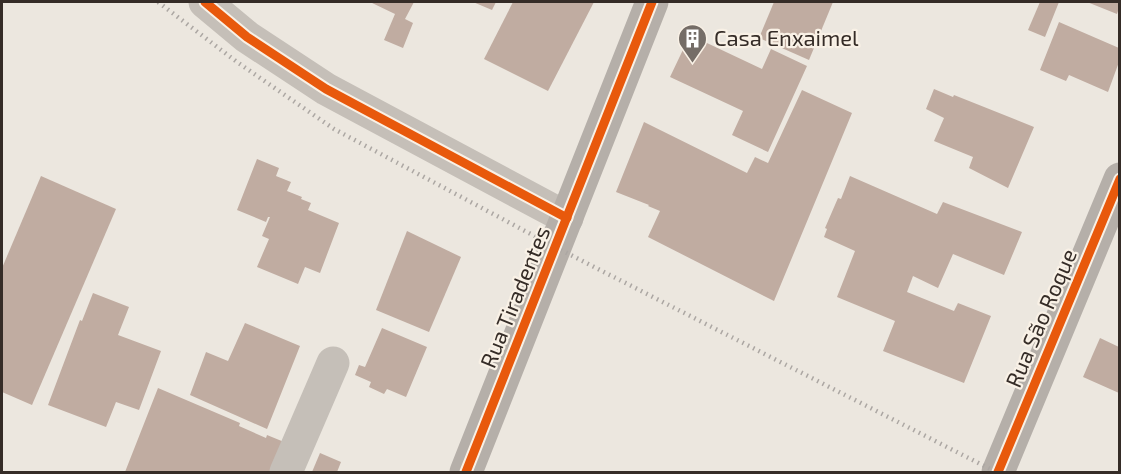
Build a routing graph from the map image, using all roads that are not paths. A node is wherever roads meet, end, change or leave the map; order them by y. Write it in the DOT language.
graph roads {
  1 [pos="205,2"];
  2 [pos="648,3"];
  3 [pos="1119,178"];
  4 [pos="567,218"];
  5 [pos="333,363"];
  6 [pos="286,472"];
  7 [pos="466,472"];
  8 [pos="998,472"];
  1 -- 4 [label="street"];
  2 -- 4 [label="street, Rua Tiradentes"];
  3 -- 8 [label="street, Rua São Roque"];
  4 -- 7 [label="street, Rua Tiradentes"];
  5 -- 6 [label="street"];
}
